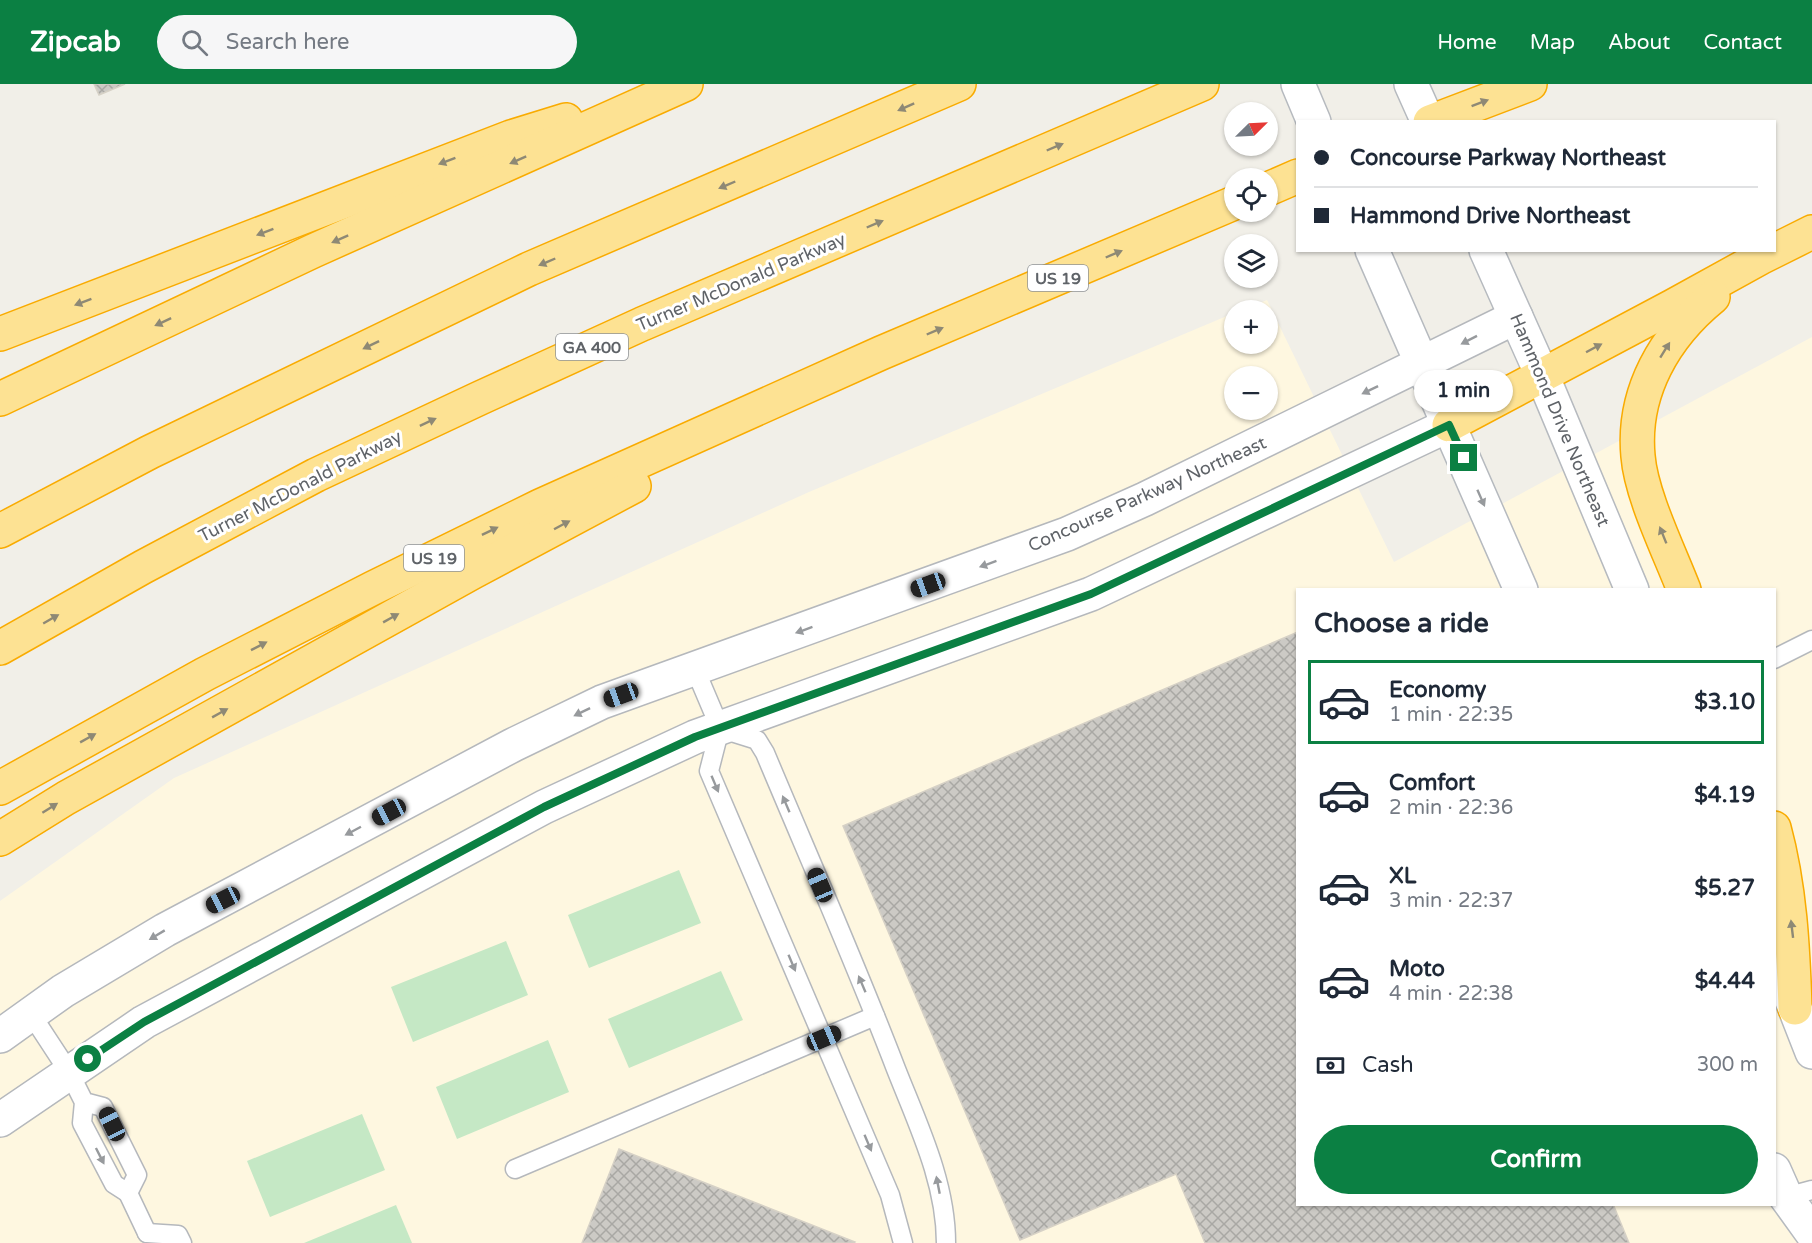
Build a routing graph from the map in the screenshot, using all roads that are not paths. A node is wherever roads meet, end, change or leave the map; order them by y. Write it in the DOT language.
graph roads {
  1 [pos="684,84"];
  2 [pos="959,84"];
  3 [pos="1202,84"];
  4 [pos="1298,84"];
  5 [pos="1411,84"];
  6 [pos="1530,84"];
  7 [pos="1313,120"];
  8 [pos="1428,120"];
  9 [pos="1434,120"];
  10 [pos="1296,177"];
  11 [pos="1278,185"];
  12 [pos="1224,207"];
  13 [pos="1812,232"];
  14 [pos="1776,250"];
  15 [pos="1373,252"];
  16 [pos="1772,252"];
  17 [pos="1760,258"];
  18 [pos="1492,264"];
  19 [pos="1516,317"];
  20 [pos="0,334"];
  21 [pos="881,353"];
  22 [pos="1422,364"];
  23 [pos="1542,375"];
  24 [pos="0,399"];
  25 [pos="1449,425"];
  26 [pos="0,531"];
  27 [pos="1520,588"];
  28 [pos="1631,588"];
  29 [pos="1683,588"];
  30 [pos="1812,640"];
  31 [pos="0,648"];
  32 [pos="1776,658"];
  33 [pos="695,669"];
  34 [pos="720,728"];
  35 [pos="0,788"];
  36 [pos="0,838"];
  37 [pos="1776,838"];
  38 [pos="1776,960"];
  39 [pos="1795,1008"];
  40 [pos="31,1014"];
  41 [pos="875,1016"];
  42 [pos="0,1036"];
  43 [pos="824,1038"];
  44 [pos="1812,1052"];
  45 [pos="69,1072"];
  46 [pos="84,1102"];
  47 [pos="0,1120"];
  48 [pos="515,1169"];
  49 [pos="1791,1186"];
  50 [pos="128,1193"];
  51 [pos="1812,1233"];
  52 [pos="144,1238"];
  53 [pos="182,1243"];
  54 [pos="903,1243"];
  55 [pos="946,1243"];
  1 -- 20 [label="highway, one-way"];
  1 -- 24 [label="highway, one-way"];
  2 -- 26 [label="highway, one-way"];
  31 -- 3 [label="highway, Turner McDonald Parkway / GA 400, one-way"];
  4 -- 7 [label="street"];
  5 -- 8 [label="street"];
  9 -- 6 [label="highway, one-way"];
  10 -- 11 [label="highway"];
  21 -- 12 [label="highway, US 19, one-way"];
  13 -- 14 [label="highway"];
  15 -- 22 [label="street"];
  16 -- 17 [label="highway"];
  23 -- 17 [label="highway, one-way"];
  29 -- 17 [label="highway, one-way"];
  18 -- 19 [label="street, Hammond Drive Northeast"];
  19 -- 22 [label="street, Concourse Parkway Northeast, one-way"];
  19 -- 23 [label="street, Hammond Drive Northeast"];
  35 -- 21 [label="highway, US 19, one-way"];
  36 -- 21 [label="highway, one-way"];
  22 -- 25 [label="street"];
  22 -- 33 [label="street, Concourse Parkway Northeast, one-way"];
  23 -- 25 [label="highway"];
  23 -- 28 [label="street, Hammond Drive Northeast"];
  25 -- 27 [label="street, one-way"];
  25 -- 34 [label="street"];
  30 -- 32 [label="lane"];
  33 -- 34 [label="lane"];
  33 -- 40 [label="street, Concourse Parkway Northeast, one-way"];
  41 -- 34 [label="lane, one-way"];
  34 -- 43 [label="lane, one-way"];
  34 -- 45 [label="street"];
  39 -- 37 [label="highway, one-way"];
  38 -- 39 [label="street"];
  39 -- 44 [label="street"];
  40 -- 42 [label="street, Concourse Parkway Northeast"];
  40 -- 45 [label="lane"];
  41 -- 43 [label="lane"];
  55 -- 41 [label="lane, one-way"];
  43 -- 48 [label="lane"];
  43 -- 54 [label="lane, one-way"];
  45 -- 46 [label="lane"];
  45 -- 47 [label="street"];
  46 -- 50 [label="lane, one-way"];
  46 -- 50 [label="lane"];
  49 -- 51 [label="street"];
  50 -- 52 [label="lane"];
  52 -- 53 [label="lane"];
}
